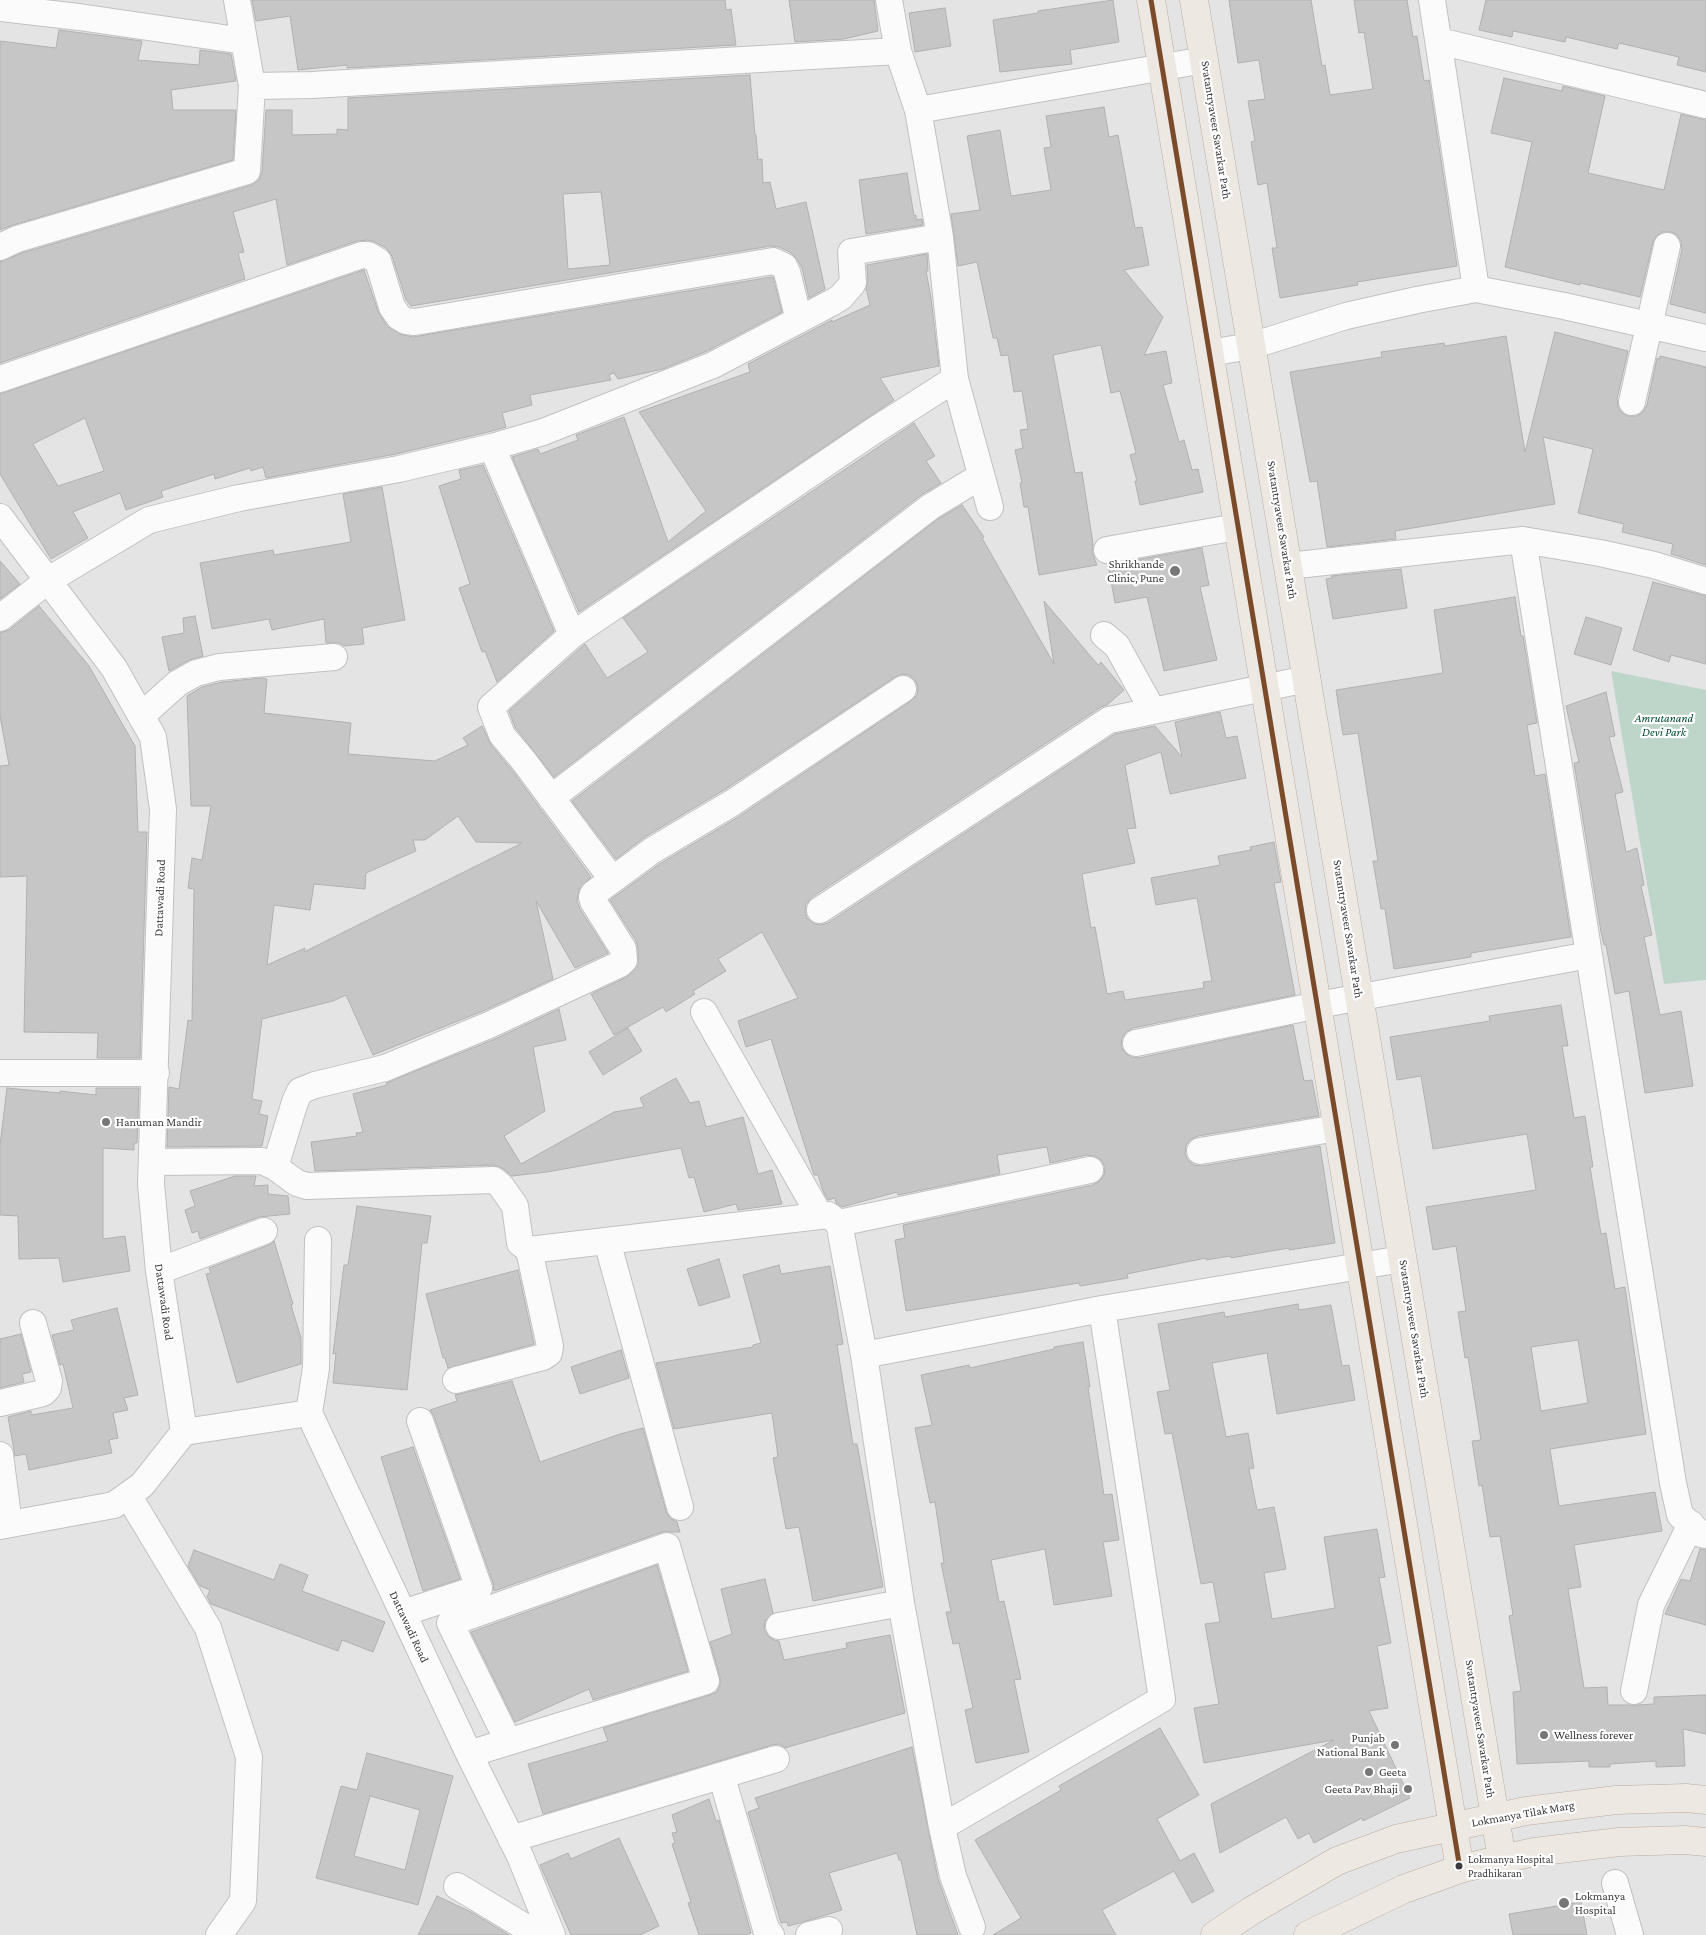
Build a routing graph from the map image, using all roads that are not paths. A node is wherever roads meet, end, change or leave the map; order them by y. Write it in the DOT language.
graph roads {
  1 [pos="237,0"];
  2 [pos="889,0"];
  3 [pos="1151,0"];
  4 [pos="1194,0"];
  5 [pos="1432,0"];
  6 [pos="0,8"];
  7 [pos="244,41"];
  8 [pos="1439,41"];
  9 [pos="898,51"];
  10 [pos="1204,60"];
  11 [pos="1162,67"];
  12 [pos="252,86"];
  13 [pos="1706,105"];
  14 [pos="918,110"];
  15 [pos="940,237"];
  16 [pos="1667,246"];
  17 [pos="0,247"];
  18 [pos="1476,289"];
  19 [pos="799,320"];
  20 [pos="1648,325"];
  21 [pos="1706,338"];
  22 [pos="1251,346"];
  23 [pos="1209,354"];
  24 [pos="0,379"];
  25 [pos="955,379"];
  26 [pos="1632,402"];
  27 [pos="492,446"];
  28 [pos="981,476"];
  29 [pos="990,507"];
  30 [pos="0,518"];
  31 [pos="1237,527"];
  32 [pos="1522,540"];
  33 [pos="1107,550"];
  34 [pos="1288,566"];
  35 [pos="47,581"];
  36 [pos="1706,581"];
  37 [pos="0,618"];
  38 [pos="572,635"];
  39 [pos="1104,635"];
  40 [pos="334,657"];
  41 [pos="1307,680"];
  42 [pos="1264,688"];
  43 [pos="903,689"];
  44 [pos="1153,711"];
  45 [pos="141,716"];
  46 [pos="551,798"];
  47 [pos="612,879"];
  48 [pos="820,910"];
  49 [pos="1589,955"];
  50 [pos="1360,998"];
  51 [pos="1318,1005"];
  52 [pos="704,1012"];
  53 [pos="1136,1044"];
  54 [pos="0,1073"];
  55 [pos="156,1073"];
  56 [pos="1337,1128"];
  57 [pos="1200,1151"];
  58 [pos="152,1162"];
  59 [pos="275,1167"];
  60 [pos="1090,1170"];
  61 [pos="830,1220"];
  62 [pos="264,1231"];
  63 [pos="318,1240"];
  64 [pos="607,1241"];
  65 [pos="529,1250"];
  66 [pos="1402,1259"];
  67 [pos="1360,1267"];
  68 [pos="159,1271"];
  69 [pos="1102,1309"];
  70 [pos="33,1323"];
  71 [pos="864,1355"];
  72 [pos="456,1380"];
  73 [pos="0,1402"];
  74 [pos="309,1413"];
  75 [pos="420,1421"];
  76 [pos="184,1432"];
  77 [pos="0,1455"];
  78 [pos="128,1495"];
  79 [pos="680,1507"];
  80 [pos="5,1525"];
  81 [pos="1698,1530"];
  82 [pos="901,1603"];
  83 [pos="403,1613"];
  84 [pos="779,1626"];
  85 [pos="1634,1691"];
  86 [pos="508,1741"];
  87 [pos="469,1754"];
  88 [pos="725,1788"];
  89 [pos="1706,1800"];
  90 [pos="1495,1817"];
  91 [pos="1453,1826"];
  92 [pos="942,1827"];
  93 [pos="1706,1842"];
  94 [pos="516,1848"];
  95 [pos="1502,1859"];
  96 [pos="1460,1869"];
  97 [pos="1615,1883"];
  98 [pos="457,1886"];
  99 [pos="972,1927"];
  100 [pos="549,1928"];
  101 [pos="219,1935"];
  102 [pos="771,1935"];
  103 [pos="1215,1935"];
  104 [pos="1308,1935"];
  105 [pos="1630,1935"];
  1 -- 7 [label="street"];
  2 -- 9 [label="street"];
  3 -- 11 [label="main road"];
  4 -- 10 [label="main road, Svatantryaveer Savarkar Path"];
  5 -- 8 [label="street"];
  6 -- 7 [label="street"];
  7 -- 12 [label="street"];
  8 -- 13 [label="street"];
  8 -- 18 [label="street"];
  9 -- 12 [label="street"];
  9 -- 14 [label="street"];
  10 -- 11 [label="street"];
  10 -- 22 [label="main road, Svatantryaveer Savarkar Path"];
  11 -- 14 [label="street"];
  11 -- 23 [label="main road"];
  12 -- 17 [label="street"];
  14 -- 15 [label="street"];
  15 -- 19 [label="street"];
  15 -- 25 [label="street"];
  16 -- 20 [label="street"];
  18 -- 20 [label="street"];
  18 -- 22 [label="street"];
  19 -- 24 [label="street"];
  19 -- 27 [label="street"];
  20 -- 21 [label="street"];
  20 -- 26 [label="street"];
  22 -- 23 [label="street"];
  22 -- 34 [label="main road, Svatantryaveer Savarkar Path"];
  23 -- 31 [label="main road"];
  25 -- 28 [label="street"];
  25 -- 38 [label="street"];
  27 -- 35 [label="street"];
  27 -- 38 [label="street"];
  28 -- 29 [label="street"];
  28 -- 46 [label="street"];
  30 -- 35 [label="street, Dattawadi Road"];
  31 -- 33 [label="street"];
  31 -- 42 [label="main road"];
  32 -- 34 [label="street"];
  32 -- 36 [label="street"];
  32 -- 49 [label="street"];
  34 -- 41 [label="main road, Svatantryaveer Savarkar Path"];
  35 -- 37 [label="street"];
  35 -- 45 [label="street, Dattawadi Road"];
  38 -- 46 [label="street"];
  39 -- 44 [label="street"];
  40 -- 45 [label="street"];
  41 -- 42 [label="street"];
  41 -- 50 [label="main road, Svatantryaveer Savarkar Path"];
  42 -- 44 [label="street"];
  42 -- 51 [label="main road"];
  43 -- 47 [label="street"];
  44 -- 48 [label="street"];
  45 -- 55 [label="street, Dattawadi Road"];
  46 -- 47 [label="street"];
  47 -- 59 [label="street"];
  49 -- 50 [label="street"];
  49 -- 81 [label="street"];
  50 -- 51 [label="street"];
  50 -- 66 [label="main road, Svatantryaveer Savarkar Path"];
  51 -- 53 [label="street"];
  51 -- 56 [label="main road"];
  52 -- 61 [label="street"];
  54 -- 55 [label="street"];
  55 -- 58 [label="street, Dattawadi Road"];
  56 -- 57 [label="street"];
  56 -- 67 [label="main road"];
  58 -- 59 [label="street"];
  58 -- 68 [label="street, Dattawadi Road"];
  59 -- 65 [label="street"];
  60 -- 61 [label="street"];
  61 -- 64 [label="street"];
  61 -- 71 [label="street"];
  62 -- 68 [label="street"];
  63 -- 74 [label="street"];
  64 -- 65 [label="street"];
  64 -- 79 [label="street"];
  65 -- 72 [label="street"];
  66 -- 67 [label="street"];
  66 -- 90 [label="main road, Svatantryaveer Savarkar Path"];
  67 -- 69 [label="street"];
  67 -- 91 [label="main road"];
  68 -- 76 [label="street, Dattawadi Road"];
  69 -- 71 [label="street"];
  69 -- 92 [label="street"];
  70 -- 73 [label="street"];
  71 -- 82 [label="street"];
  74 -- 76 [label="street"];
  74 -- 83 [label="street, Dattawadi Road"];
  75 -- 83 [label="street"];
  76 -- 78 [label="street"];
  77 -- 80 [label="street"];
  78 -- 80 [label="street"];
  78 -- 101 [label="street"];
  81 -- 85 [label="street"];
  82 -- 84 [label="street"];
  82 -- 92 [label="street"];
  83 -- 87 [label="street, Dattawadi Road"];
  86 -- 86 [label="street"];
  86 -- 87 [label="street"];
  87 -- 94 [label="street, Dattawadi Road"];
  88 -- 94 [label="street"];
  88 -- 94 [label="street"];
  88 -- 102 [label="street"];
  89 -- 90 [label="main road, Lokmanya Tilak Marg"];
  90 -- 91 [label="main road, Lokmanya Tilak Marg"];
  90 -- 95 [label="main road, Svatantryaveer Savarkar Path"];
  91 -- 96 [label="main road"];
  91 -- 103 [label="main road, Lokmanya Tilak Marg"];
  92 -- 99 [label="street"];
  93 -- 95 [label="main road"];
  94 -- 100 [label="street, Dattawadi Road"];
  95 -- 96 [label="main road"];
  96 -- 104 [label="main road"];
  97 -- 105 [label="street"];
  98 -- 100 [label="street"];
}
